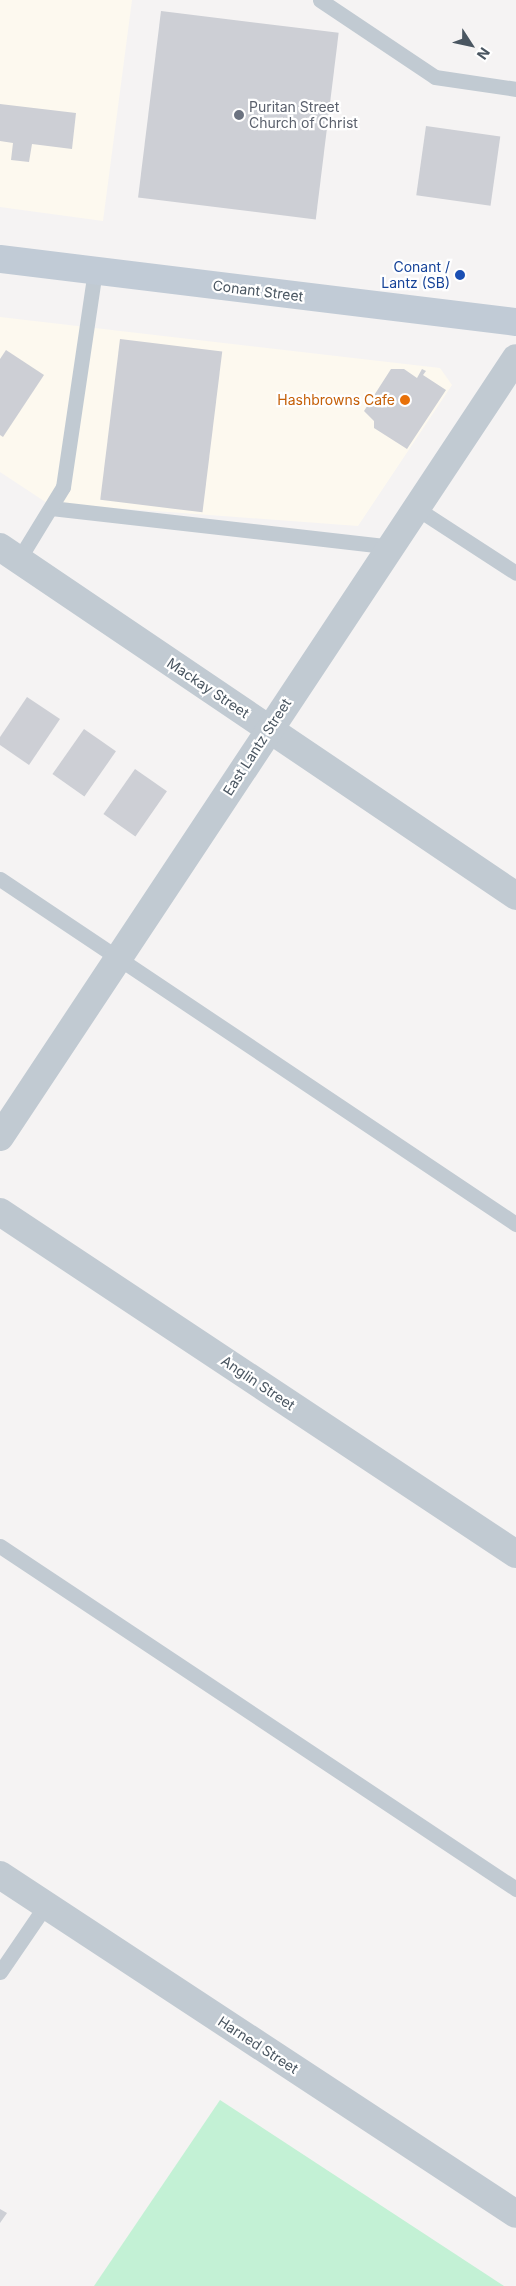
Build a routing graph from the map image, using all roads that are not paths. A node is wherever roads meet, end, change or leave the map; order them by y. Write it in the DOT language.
graph roads {
  1 [pos="320,0"];
  2 [pos="516,90"];
  3 [pos="0,259"];
  4 [pos="95,271"];
  5 [pos="516,322"];
  6 [pos="516,358"];
  7 [pos="51,508"];
  8 [pos="416,508"];
  9 [pos="391,547"];
  10 [pos="10,553"];
  11 [pos="516,573"];
  12 [pos="269,730"];
  13 [pos="0,880"];
  14 [pos="516,896"];
  15 [pos="118,959"];
  16 [pos="0,1137"];
  17 [pos="0,1212"];
  18 [pos="516,1224"];
  19 [pos="0,1546"];
  20 [pos="516,1554"];
  21 [pos="0,1875"];
  22 [pos="516,1889"];
  23 [pos="45,1906"];
  24 [pos="0,1972"];
  25 [pos="516,2214"];
  1 -- 2 [label="lane"];
  3 -- 4 [label="main road, Conant Street"];
  4 -- 5 [label="main road, Conant Street"];
  4 -- 7 [label="lane"];
  6 -- 8 [label="street, East Lantz Street"];
  7 -- 9 [label="lane"];
  7 -- 10 [label="lane"];
  8 -- 9 [label="street, East Lantz Street"];
  8 -- 11 [label="lane"];
  9 -- 12 [label="street, East Lantz Street"];
  10 -- 12 [label="street, Mackay Street"];
  12 -- 14 [label="street, Mackay Street"];
  12 -- 15 [label="street, East Lantz Street"];
  13 -- 15 [label="lane"];
  15 -- 16 [label="street, East Lantz Street"];
  15 -- 18 [label="lane"];
  17 -- 20 [label="street, Anglin Street"];
  19 -- 22 [label="lane"];
  21 -- 23 [label="street, Harned Street"];
  23 -- 24 [label="lane"];
  23 -- 25 [label="street, Harned Street"];
}
